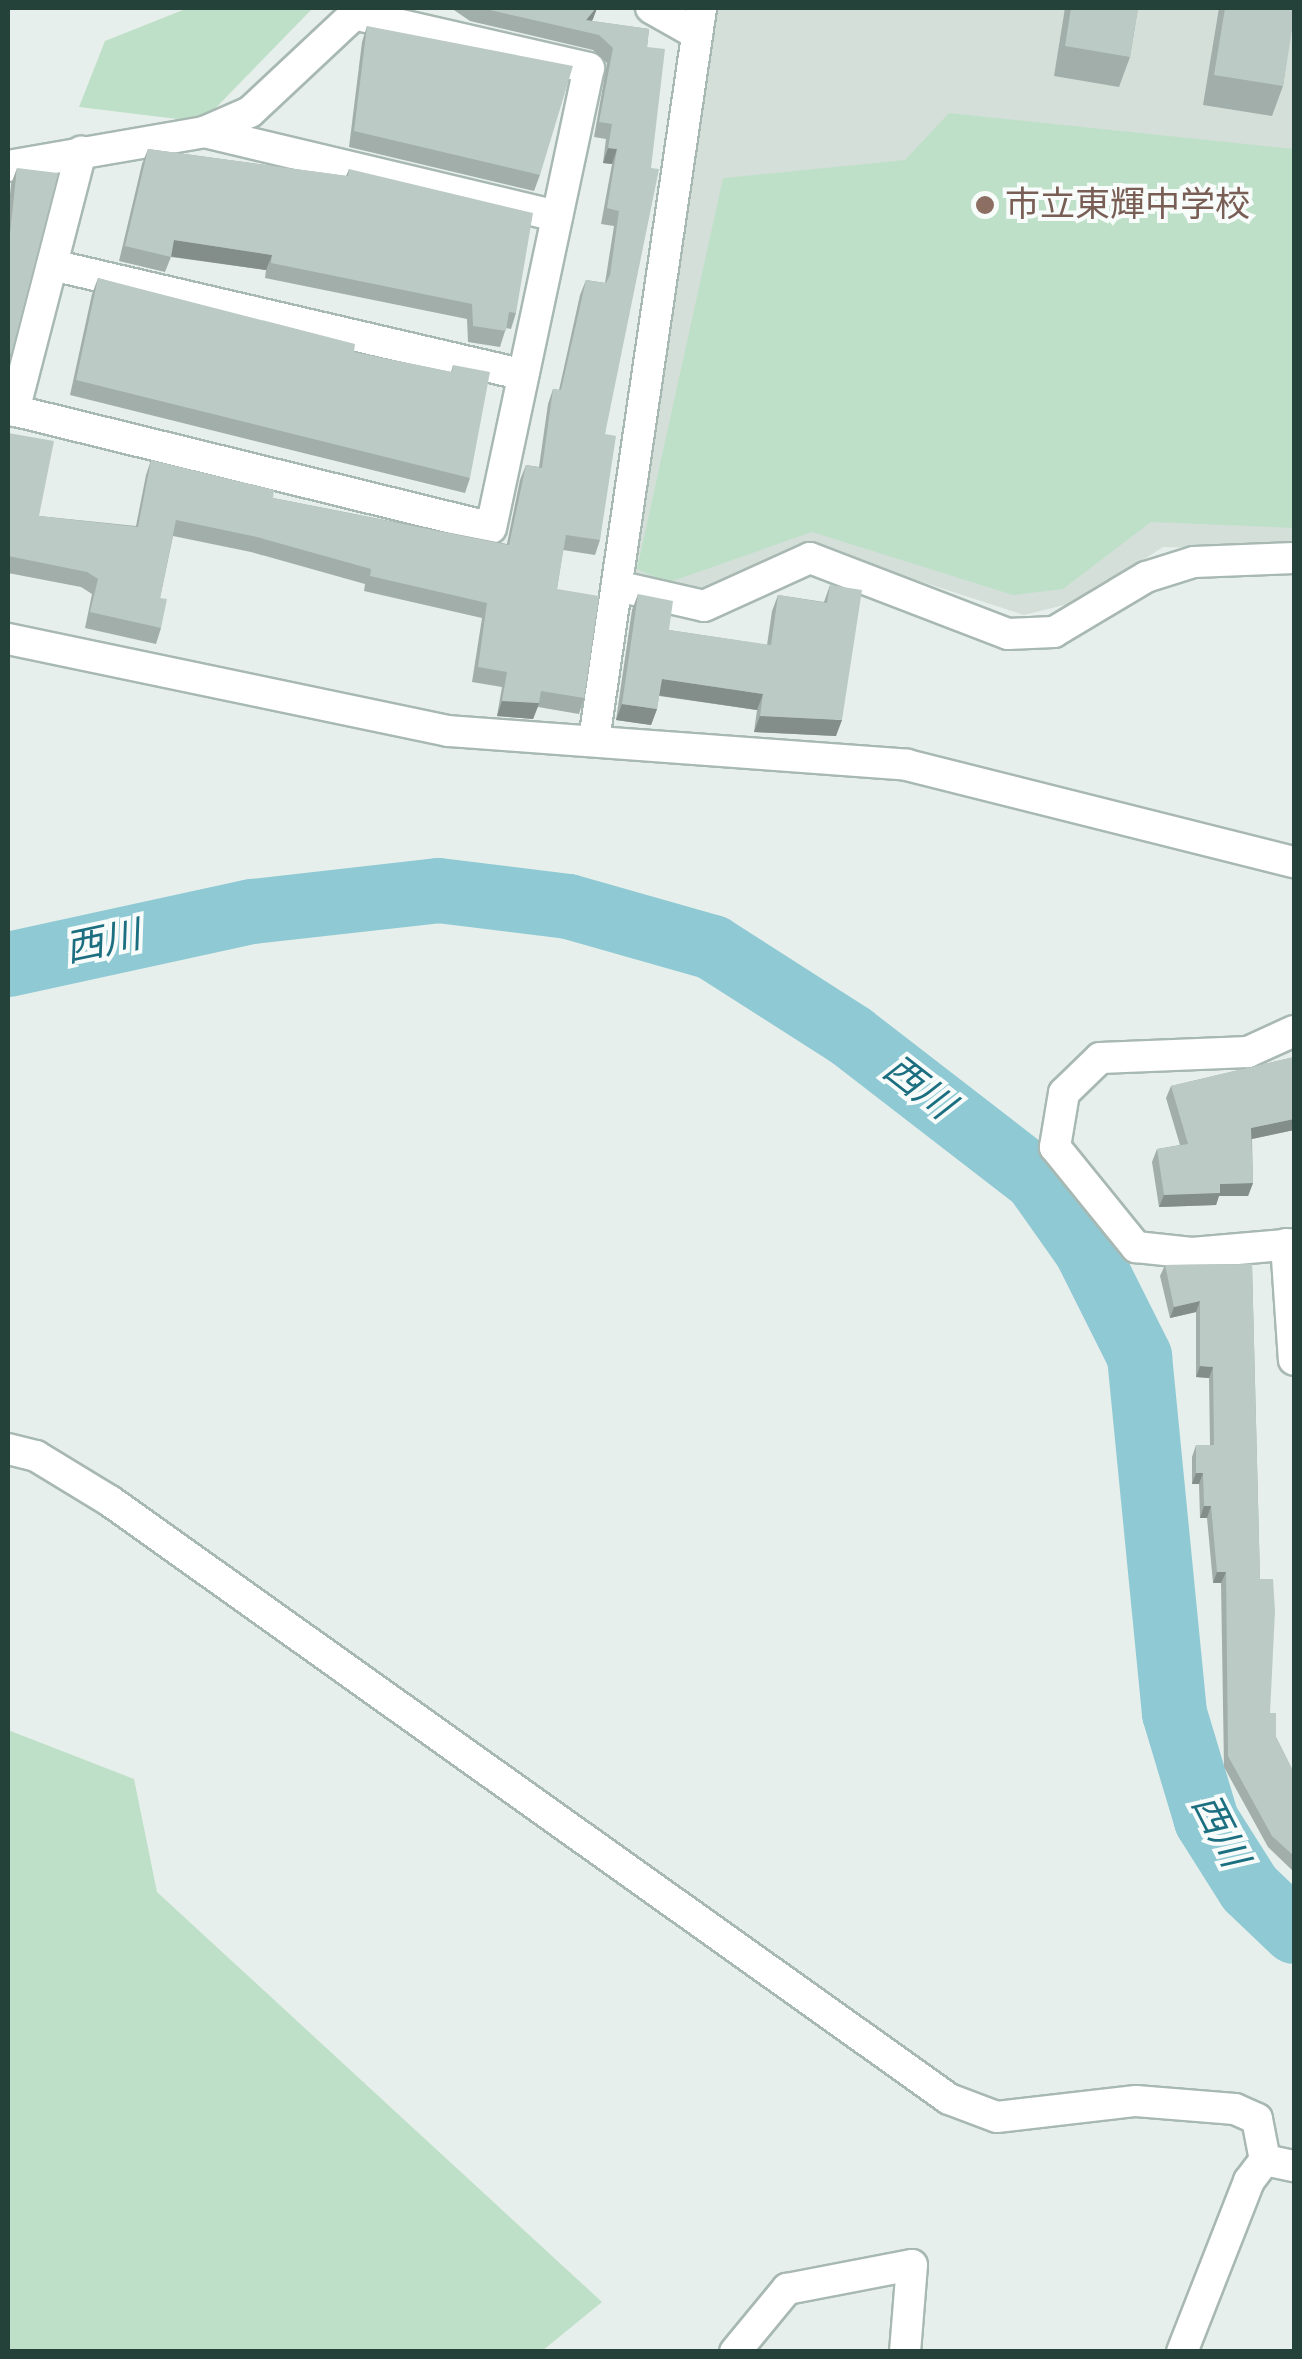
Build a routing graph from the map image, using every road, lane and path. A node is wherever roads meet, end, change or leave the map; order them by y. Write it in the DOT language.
graph roads {
  1 [pos="651,8"];
  2 [pos="357,11"];
  3 [pos="700,21"];
  4 [pos="204,132"];
  5 [pos="81,152"];
  6 [pos="8,166"];
  7 [pos="557,216"];
  8 [pos="52,264"];
  9 [pos="523,374"];
  10 [pos="11,410"];
  11 [pos="1294,558"];
  12 [pos="616,586"];
  13 [pos="8,639"];
  14 [pos="594,740"];
  15 [pos="1294,862"];
  16 [pos="1294,1031"];
  17 [pos="1290,1244"];
  18 [pos="1294,1360"];
  19 [pos="8,1450"];
  20 [pos="1280,2163"];
  21 [pos="735,2352"];
  22 [pos="905,2352"];
  23 [pos="1182,2352"];
  1 -- 3 [label="street"];
  2 -- 4 [label="street"];
  2 -- 7 [label="street"];
  3 -- 12 [label="street"];
  4 -- 5 [label="street"];
  4 -- 7 [label="street"];
  5 -- 6 [label="street"];
  5 -- 8 [label="street"];
  7 -- 9 [label="street"];
  8 -- 9 [label="street"];
  8 -- 10 [label="street"];
  9 -- 10 [label="street"];
  11 -- 12 [label="street"];
  12 -- 14 [label="street"];
  13 -- 14 [label="street"];
  14 -- 15 [label="street"];
  16 -- 17 [label="street"];
  17 -- 18 [label="street"];
  19 -- 20 [label="street"];
  20 -- 23 [label="street"];
  21 -- 22 [label="street"];
}
